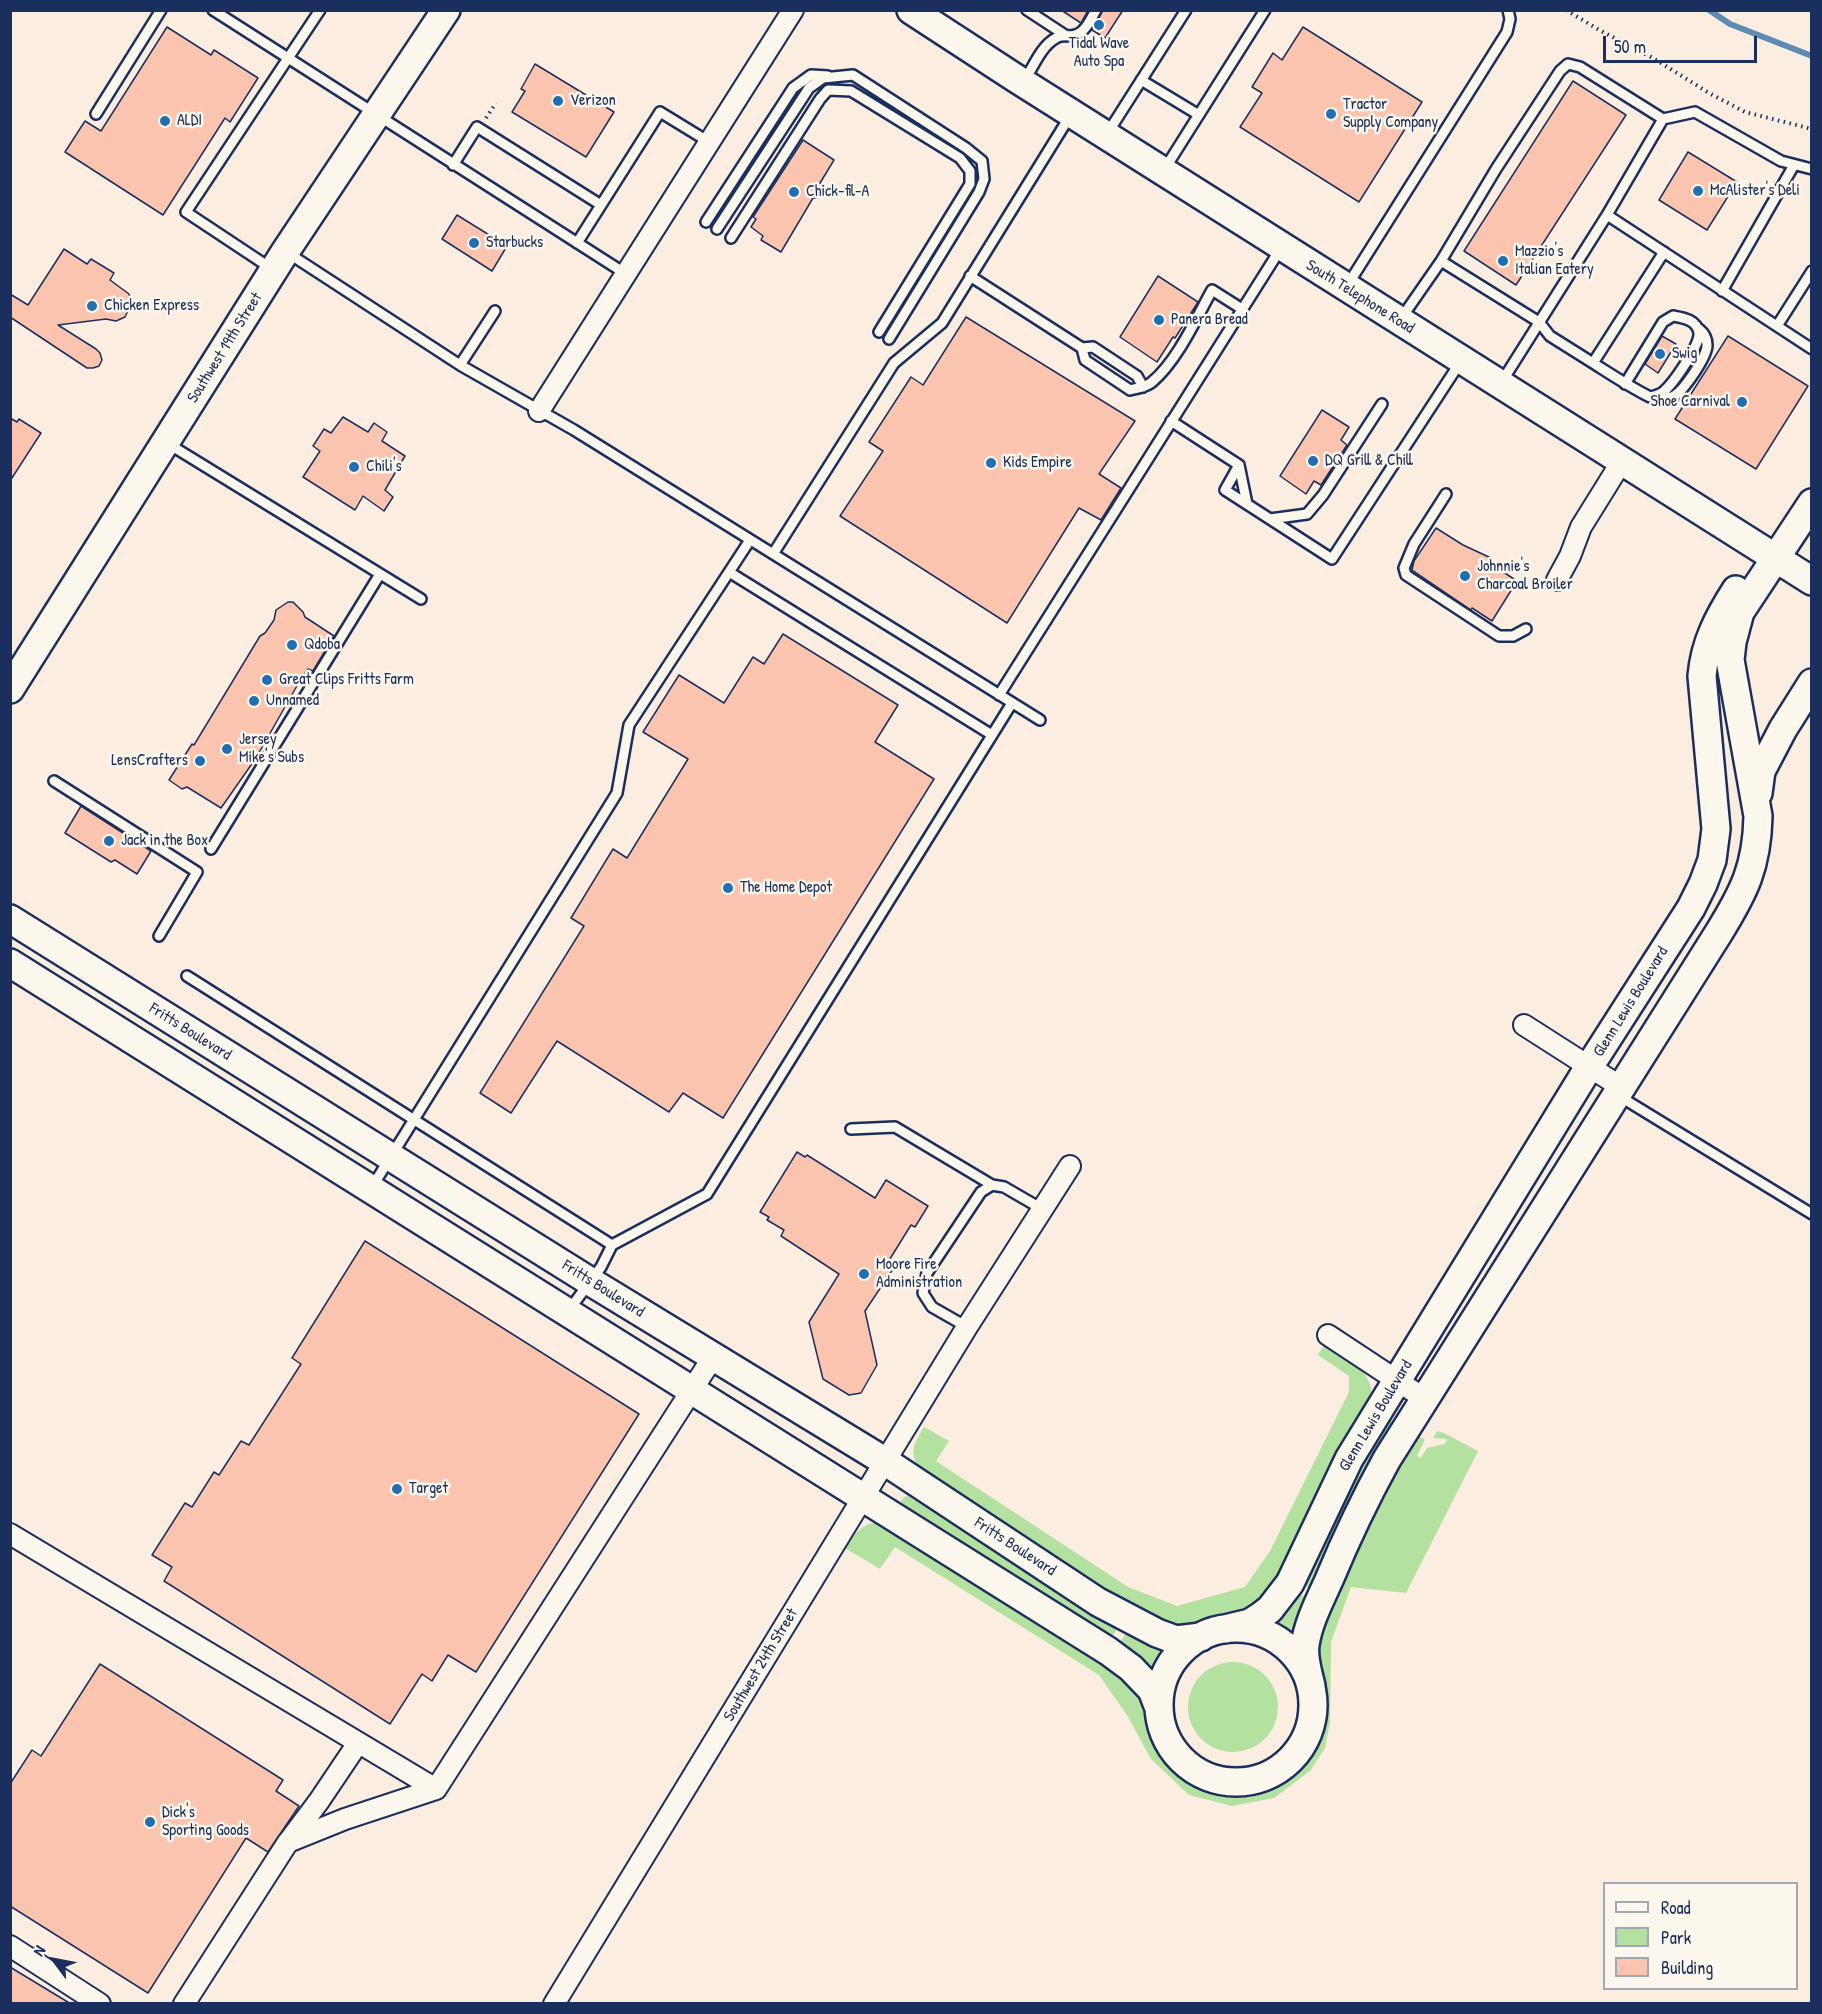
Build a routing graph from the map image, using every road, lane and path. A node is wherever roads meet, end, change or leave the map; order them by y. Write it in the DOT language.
graph roads {
  1 [pos="161,10"];
  2 [pos="213,10"];
  3 [pos="320,10"];
  4 [pos="446,10"];
  5 [pos="793,10"];
  6 [pos="1027,10"];
  7 [pos="1096,10"];
  8 [pos="1186,10"];
  9 [pos="1265,10"];
  10 [pos="1508,10"];
  11 [pos="1566,10"];
  12 [pos="920,13"];
  13 [pos="1041,14"];
  14 [pos="1050,24"];
  15 [pos="1065,35"];
  16 [pos="1040,55"];
  17 [pos="288,59"];
  18 [pos="836,76"];
  19 [pos="1141,81"];
  20 [pos="1023,83"];
  21 [pos="96,114"];
  22 [pos="1071,114"];
  23 [pos="1199,115"];
  24 [pos="377,116"];
  25 [pos="1663,119"];
  26 [pos="1812,129"];
  27 [pos="1106,136"];
  28 [pos="709,142"];
  29 [pos="453,165"];
  30 [pos="1794,165"];
  31 [pos="1812,169"];
  32 [pos="1162,172"];
  33 [pos="601,205"];
  34 [pos="1607,215"];
  35 [pos="706,222"];
  36 [pos="717,229"];
  37 [pos="731,238"];
  38 [pos="577,243"];
  39 [pos="1281,247"];
  40 [pos="1664,252"];
  41 [pos="279,261"];
  42 [pos="1441,261"];
  43 [pos="1812,271"];
  44 [pos="626,274"];
  45 [pos="970,276"];
  46 [pos="1346,288"];
  47 [pos="1722,291"];
  48 [pos="1242,309"];
  49 [pos="495,310"];
  50 [pos="1399,321"];
  51 [pos="1539,322"];
  52 [pos="1777,326"];
  53 [pos="879,332"];
  54 [pos="889,339"];
  55 [pos="1082,348"];
  56 [pos="1812,349"];
  57 [pos="1461,361"];
  58 [pos="1593,363"];
  59 [pos="460,365"];
  60 [pos="1625,384"];
  61 [pos="1500,385"];
  62 [pos="1143,387"];
  63 [pos="1382,404"];
  64 [pos="539,411"];
  65 [pos="1171,422"];
  66 [pos="165,442"];
  67 [pos="1622,461"];
  68 [pos="1239,465"];
  69 [pos="1446,494"];
  70 [pos="1812,503"];
  71 [pos="1247,504"];
  72 [pos="1270,519"];
  73 [pos="750,540"];
  74 [pos="773,554"];
  75 [pos="1776,558"];
  76 [pos="729,572"];
  77 [pos="380,574"];
  78 [pos="1557,580"];
  79 [pos="1812,581"];
  80 [pos="421,599"];
  81 [pos="1526,629"];
  82 [pos="13,679"];
  83 [pos="1812,682"];
  84 [pos="999,695"];
  85 [pos="1012,703"];
  86 [pos="1040,720"];
  87 [pos="992,735"];
  88 [pos="54,781"];
  89 [pos="1756,807"];
  90 [pos="211,849"];
  91 [pos="10,919"];
  92 [pos="159,936"];
  93 [pos="10,963"];
  94 [pos="187,976"];
  95 [pos="1524,1025"];
  96 [pos="1587,1071"];
  97 [pos="1619,1091"];
  98 [pos="414,1120"];
  99 [pos="851,1129"];
  100 [pos="391,1158"];
  101 [pos="1070,1166"];
  102 [pos="992,1185"];
  103 [pos="371,1189"];
  104 [pos="1042,1209"];
  105 [pos="1812,1214"];
  106 [pos="612,1245"];
  107 [pos="591,1282"];
  108 [pos="568,1312"];
  109 [pos="967,1327"];
  110 [pos="1328,1335"];
  111 [pos="713,1357"];
  112 [pos="1397,1380"];
  113 [pos="691,1388"];
  114 [pos="1425,1399"];
  115 [pos="886,1462"];
  116 [pos="864,1497"];
  117 [pos="10,1534"];
  118 [pos="1213,1633"];
  119 [pos="1311,1686"];
  120 [pos="1159,1708"];
  121 [pos="358,1743"];
  122 [pos="436,1789"];
  123 [pos="288,1842"];
  124 [pos="10,1946"];
  125 [pos="100,2004"];
  126 [pos="184,2004"];
  127 [pos="554,2004"];
  1 -- 21 [label="lane"];
  2 -- 17 [label="lane"];
  3 -- 17 [label="lane"];
  4 -- 24 [label="street, Southwest 19th Street"];
  5 -- 28 [label="street"];
  6 -- 13 [label="lane"];
  7 -- 15 [label="lane"];
  8 -- 19 [label="lane"];
  9 -- 23 [label="lane"];
  10 -- 46 [label="lane"];
  11 -- 26 [label="path"];
  12 -- 20 [label="street, South Telephone Road"];
  13 -- 14 [label="lane"];
  14 -- 15 [label="lane"];
  14 -- 16 [label="lane"];
  15 -- 16 [label="lane"];
  16 -- 20 [label="lane"];
  17 -- 24 [label="lane"];
  17 -- 41 [label="lane"];
  18 -- 35 [label="lane"];
  18 -- 36 [label="lane"];
  18 -- 54 [label="lane"];
  19 -- 23 [label="lane"];
  19 -- 27 [label="lane"];
  20 -- 22 [label="street, South Telephone Road"];
  22 -- 27 [label="street, South Telephone Road"];
  22 -- 45 [label="lane"];
  23 -- 32 [label="lane"];
  24 -- 29 [label="lane"];
  24 -- 41 [label="street, Southwest 19th Street"];
  25 -- 30 [label="lane"];
  25 -- 34 [label="lane"];
  25 -- 42 [label="lane"];
  27 -- 32 [label="street, South Telephone Road"];
  28 -- 33 [label="lane"];
  28 -- 44 [label="street"];
  29 -- 33 [label="lane"];
  29 -- 38 [label="lane"];
  30 -- 31 [label="lane"];
  30 -- 47 [label="lane"];
  32 -- 39 [label="street, South Telephone Road"];
  33 -- 38 [label="lane"];
  34 -- 40 [label="lane"];
  34 -- 51 [label="lane"];
  37 -- 53 [label="lane"];
  38 -- 44 [label="lane"];
  39 -- 46 [label="street, South Telephone Road"];
  39 -- 48 [label="lane"];
  40 -- 47 [label="lane"];
  40 -- 58 [label="lane"];
  41 -- 59 [label="lane"];
  41 -- 66 [label="street, Southwest 19th Street"];
  42 -- 50 [label="lane"];
  42 -- 51 [label="lane"];
  43 -- 52 [label="lane"];
  44 -- 64 [label="street"];
  45 -- 55 [label="lane"];
  45 -- 74 [label="lane"];
  46 -- 50 [label="street, South Telephone Road"];
  47 -- 52 [label="lane"];
  48 -- 62 [label="lane"];
  48 -- 65 [label="lane"];
  49 -- 59 [label="lane"];
  50 -- 57 [label="street, South Telephone Road"];
  51 -- 58 [label="lane"];
  51 -- 61 [label="lane"];
  52 -- 56 [label="lane"];
  55 -- 62 [label="lane"];
  55 -- 62 [label="lane"];
  57 -- 61 [label="street, South Telephone Road"];
  57 -- 72 [label="lane"];
  58 -- 60 [label="lane"];
  59 -- 64 [label="lane"];
  60 -- 60 [label="lane"];
  61 -- 67 [label="street, South Telephone Road"];
  63 -- 72 [label="lane"];
  64 -- 73 [label="lane"];
  65 -- 68 [label="lane"];
  65 -- 84 [label="lane"];
  66 -- 77 [label="lane"];
  66 -- 82 [label="street, Southwest 19th Street"];
  67 -- 75 [label="street, South Telephone Road"];
  67 -- 78 [label="street"];
  68 -- 71 [label="lane"];
  68 -- 71 [label="lane"];
  69 -- 81 [label="lane"];
  70 -- 75 [label="street"];
  71 -- 72 [label="lane"];
  73 -- 74 [label="lane"];
  73 -- 76 [label="lane"];
  74 -- 84 [label="lane"];
  75 -- 79 [label="street, South Telephone Road"];
  75 -- 89 [label="street, Glenn Lewis Boulevard"];
  75 -- 96 [label="street, Glenn Lewis Boulevard"];
  76 -- 87 [label="lane"];
  76 -- 98 [label="lane"];
  77 -- 80 [label="lane"];
  77 -- 90 [label="lane"];
  83 -- 89 [label="street, Glenn Lewis Boulevard"];
  84 -- 85 [label="lane"];
  85 -- 86 [label="lane"];
  85 -- 87 [label="lane"];
  87 -- 106 [label="lane"];
  88 -- 92 [label="lane"];
  89 -- 97 [label="street, Glenn Lewis Boulevard"];
  91 -- 100 [label="street, Fritts Boulevard"];
  93 -- 103 [label="street"];
  94 -- 98 [label="lane"];
  95 -- 96 [label="street"];
  96 -- 97 [label="street"];
  96 -- 112 [label="street, Glenn Lewis Boulevard"];
  97 -- 105 [label="lane"];
  97 -- 114 [label="street, Glenn Lewis Boulevard"];
  98 -- 100 [label="lane"];
  98 -- 106 [label="lane"];
  99 -- 102 [label="lane"];
  100 -- 103 [label="lane"];
  100 -- 107 [label="street, Fritts Boulevard"];
  101 -- 104 [label="street, Southwest 24th Street"];
  102 -- 104 [label="lane"];
  102 -- 109 [label="lane"];
  103 -- 108 [label="street"];
  104 -- 109 [label="street, Southwest 24th Street"];
  106 -- 107 [label="lane"];
  107 -- 108 [label="lane"];
  107 -- 111 [label="street, Fritts Boulevard"];
  108 -- 113 [label="street"];
  109 -- 115 [label="street, Southwest 24th Street"];
  110 -- 112 [label="street"];
  111 -- 113 [label="street"];
  111 -- 115 [label="street, Fritts Boulevard"];
  112 -- 114 [label="street"];
  112 -- 118 [label="street, Glenn Lewis Boulevard"];
  113 -- 116 [label="street"];
  113 -- 122 [label="street"];
  114 -- 119 [label="street, Glenn Lewis Boulevard"];
  115 -- 116 [label="street, Southwest 24th Street"];
  115 -- 118 [label="street, Fritts Boulevard"];
  116 -- 120 [label="street"];
  116 -- 127 [label="street, Southwest 24th Street"];
  117 -- 121 [label="street"];
  118 -- 119 [label="street"];
  118 -- 120 [label="street"];
  119 -- 120 [label="street"];
  121 -- 122 [label="street"];
  121 -- 123 [label="street"];
  122 -- 123 [label="street"];
  123 -- 126 [label="street"];
  124 -- 125 [label="street"];
}
